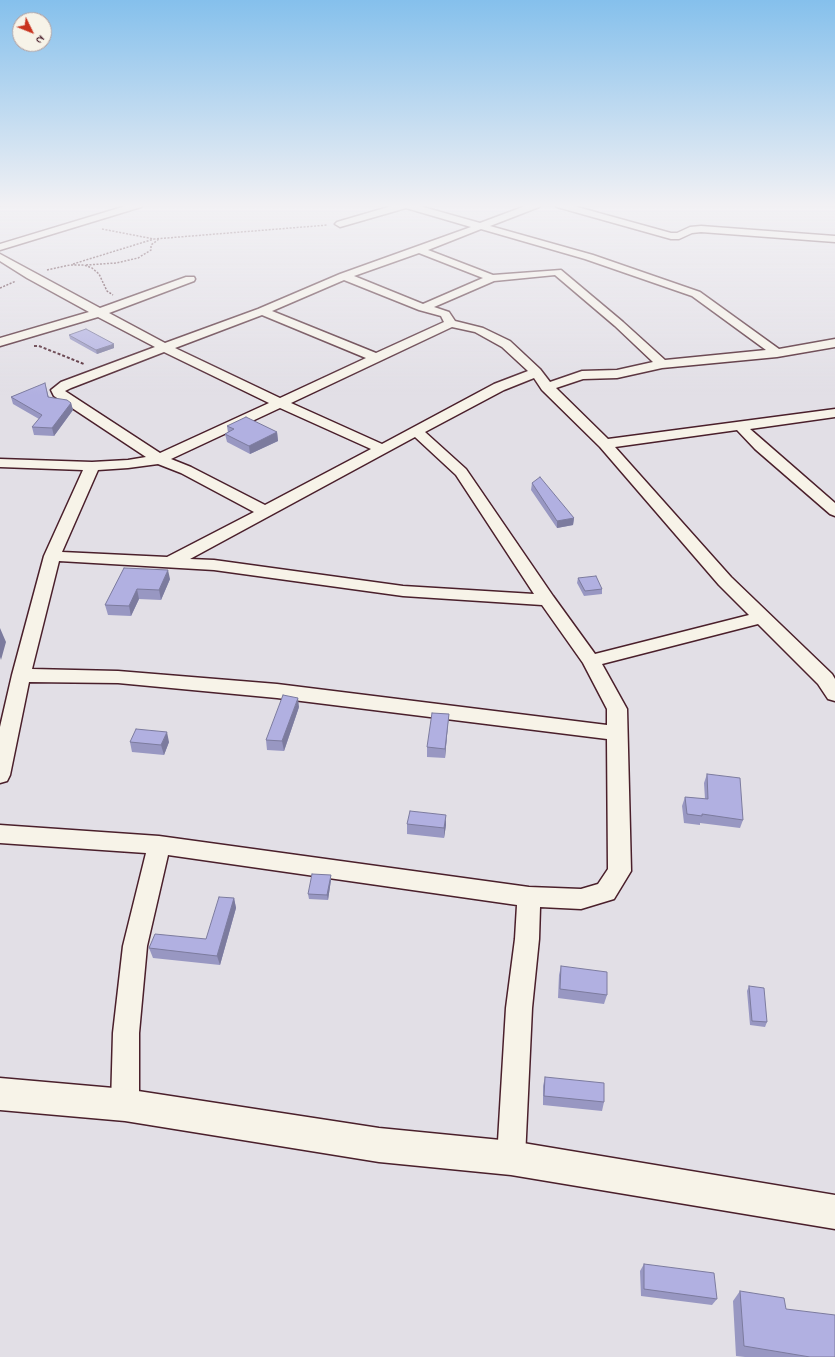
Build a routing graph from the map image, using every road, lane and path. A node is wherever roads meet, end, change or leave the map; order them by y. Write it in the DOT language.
graph roads {
  1 [pos="18,268"];
  2 [pos="51,268"];
  3 [pos="92,268"];
  4 [pos="366,268"];
  5 [pos="467,268"];
  6 [pos="620,268"];
  7 [pos="31,276"];
  8 [pos="344,276"];
  9 [pos="492,278"];
  10 [pos="190,279"];
  11 [pos="0,288"];
  12 [pos="126,303"];
  13 [pos="423,308"];
  14 [pos="262,311"];
  15 [pos="101,312"];
  16 [pos="452,323"];
  17 [pos="0,342"];
  18 [pos="835,344"];
  19 [pos="31,346"];
  20 [pos="165,348"];
  21 [pos="778,352"];
  22 [pos="376,358"];
  23 [pos="662,364"];
  24 [pos="102,371"];
  25 [pos="536,372"];
  26 [pos="546,387"];
  27 [pos="278,402"];
  28 [pos="835,413"];
  29 [pos="740,426"];
  30 [pos="416,431"];
  31 [pos="605,444"];
  32 [pos="383,450"];
  33 [pos="159,459"];
  34 [pos="0,463"];
  35 [pos="92,466"];
  36 [pos="835,511"];
  37 [pos="266,512"];
  38 [pos="52,556"];
  39 [pos="170,563"];
  40 [pos="547,600"];
  41 [pos="762,617"];
  42 [pos="591,660"];
  43 [pos="21,675"];
  44 [pos="832,684"];
  45 [pos="617,733"];
  46 [pos="0,775"];
  47 [pos="0,834"];
  48 [pos="159,844"];
  49 [pos="529,897"];
  50 [pos="0,1094"];
  51 [pos="125,1105"];
  52 [pos="511,1158"];
  53 [pos="835,1212"];
  1 -- 7 [label="street"];
  2 -- 7 [label="path"];
  3 -- 12 [label="path"];
  4 -- 8 [label="street"];
  5 -- 9 [label="street"];
  6 -- 21 [label="street"];
  7 -- 11 [label="path"];
  7 -- 15 [label="street"];
  8 -- 13 [label="street"];
  8 -- 14 [label="street"];
  9 -- 13 [label="street"];
  9 -- 23 [label="street"];
  10 -- 12 [label="street"];
  12 -- 15 [label="street"];
  13 -- 16 [label="street"];
  14 -- 20 [label="street"];
  14 -- 22 [label="street"];
  15 -- 17 [label="street"];
  15 -- 20 [label="street"];
  16 -- 22 [label="street"];
  16 -- 25 [label="street"];
  18 -- 21 [label="street"];
  19 -- 24 [label="path"];
  20 -- 24 [label="street"];
  20 -- 27 [label="street"];
  21 -- 23 [label="street"];
  22 -- 27 [label="street"];
  23 -- 26 [label="street"];
  24 -- 33 [label="street"];
  25 -- 26 [label="street"];
  25 -- 30 [label="street"];
  26 -- 31 [label="street"];
  27 -- 32 [label="street"];
  27 -- 33 [label="street"];
  28 -- 29 [label="street"];
  29 -- 31 [label="street"];
  29 -- 36 [label="street"];
  30 -- 32 [label="street"];
  30 -- 40 [label="street"];
  31 -- 41 [label="street"];
  32 -- 37 [label="street"];
  33 -- 35 [label="street"];
  33 -- 37 [label="street"];
  34 -- 35 [label="street"];
  35 -- 38 [label="street"];
  37 -- 39 [label="street"];
  38 -- 39 [label="street"];
  38 -- 43 [label="street"];
  39 -- 40 [label="street"];
  40 -- 42 [label="street"];
  41 -- 42 [label="street"];
  41 -- 44 [label="street"];
  42 -- 45 [label="street"];
  43 -- 45 [label="street"];
  43 -- 46 [label="street"];
  45 -- 49 [label="street"];
  47 -- 48 [label="street"];
  48 -- 49 [label="street"];
  48 -- 51 [label="street"];
  49 -- 52 [label="street"];
  50 -- 51 [label="street"];
  51 -- 52 [label="street"];
  52 -- 53 [label="street"];
}
